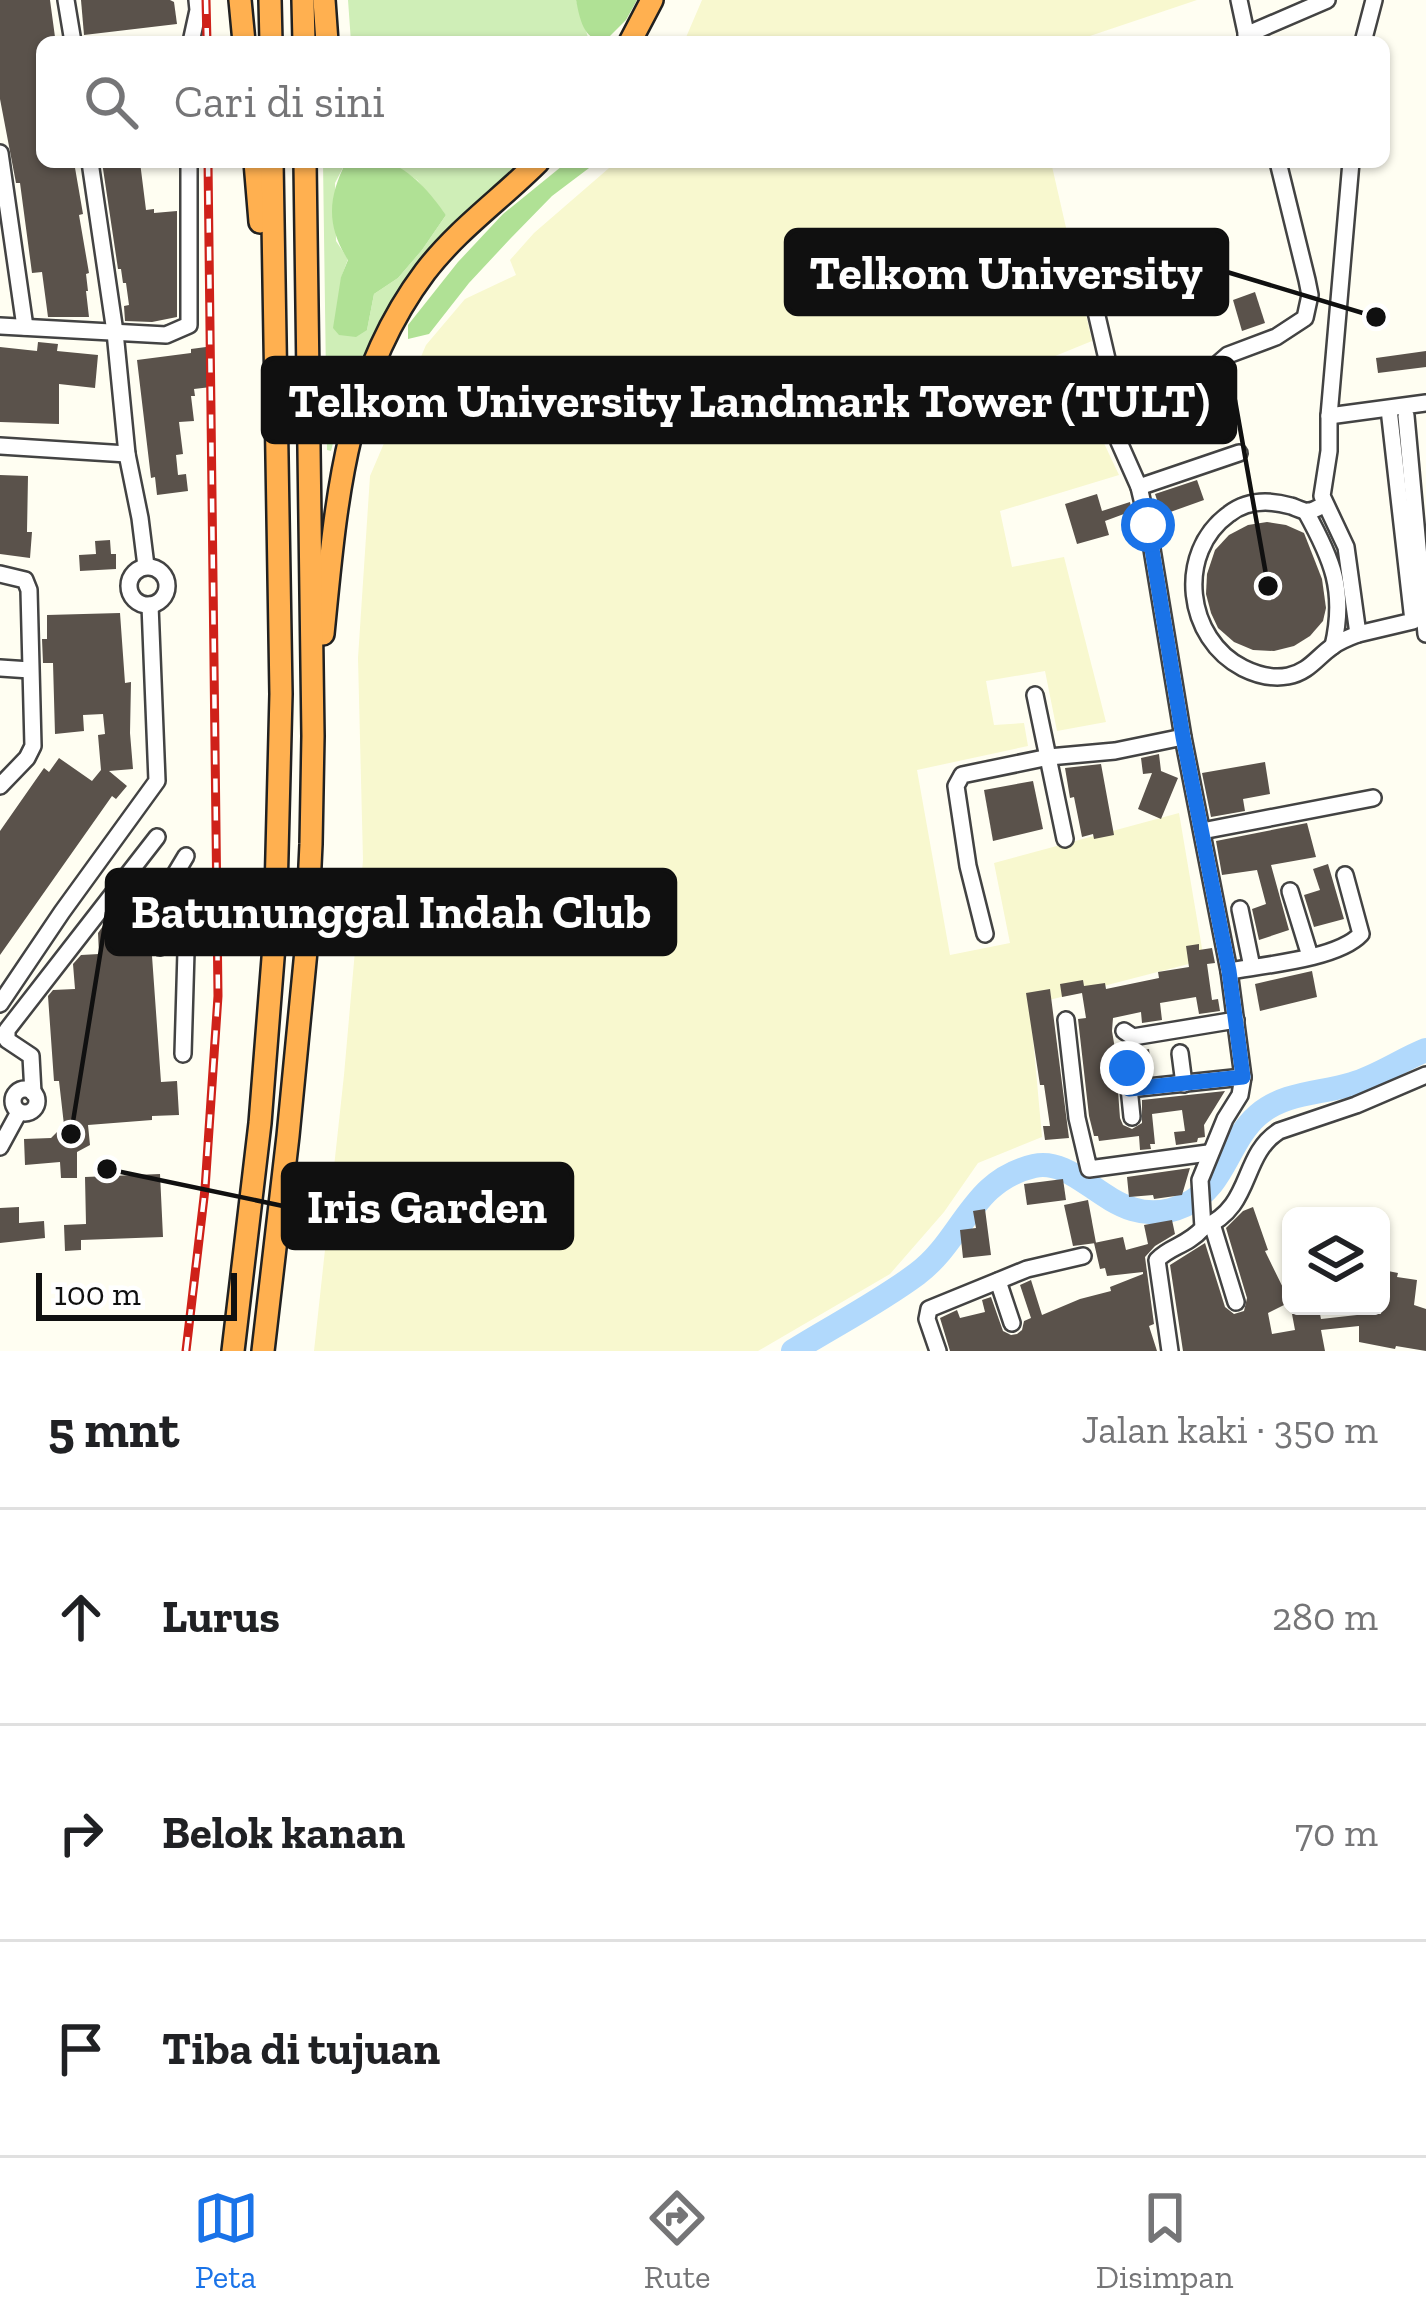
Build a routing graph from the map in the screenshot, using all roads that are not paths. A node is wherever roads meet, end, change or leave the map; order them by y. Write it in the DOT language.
graph roads {
  1 [pos="66,0"];
  2 [pos="196,0"];
  3 [pos="240,0"];
  4 [pos="270,0"];
  5 [pos="303,0"];
  6 [pos="324,0"];
  7 [pos="652,0"];
  8 [pos="1239,0"];
  9 [pos="1327,0"];
  10 [pos="1374,0"];
  11 [pos="72,36"];
  12 [pos="192,36"];
  13 [pos="243,36"];
  14 [pos="271,36"];
  15 [pos="304,36"];
  16 [pos="327,36"];
  17 [pos="633,36"];
  18 [pos="1246,36"];
  19 [pos="1253,36"];
  20 [pos="1365,36"];
  21 [pos="0,153"];
  22 [pos="91,168"];
  23 [pos="189,168"];
  24 [pos="256,168"];
  25 [pos="272,168"];
  26 [pos="305,168"];
  27 [pos="531,168"];
  28 [pos="1279,168"];
  29 [pos="1350,168"];
  30 [pos="1080,243"];
  31 [pos="274,318"];
  32 [pos="0,326"];
  33 [pos="25,327"];
  34 [pos="116,332"];
  35 [pos="1426,403"];
  36 [pos="1398,410"];
  37 [pos="1329,416"];
  38 [pos="1120,419"];
  39 [pos="0,446"];
  40 [pos="128,454"];
  41 [pos="1239,454"];
  42 [pos="1139,487"];
  43 [pos="1325,505"];
  44 [pos="1306,512"];
  45 [pos="1422,546"];
  46 [pos="146,566"];
  47 [pos="0,574"];
  48 [pos="149,605"];
  49 [pos="1358,634"];
  50 [pos="1426,634"];
  51 [pos="1333,646"];
  52 [pos="0,668"];
  53 [pos="30,670"];
  54 [pos="1035,695"];
  55 [pos="313,736"];
  56 [pos="1183,737"];
  57 [pos="1049,757"];
  58 [pos="2,782"];
  59 [pos="1373,798"];
  60 [pos="1202,831"];
  61 [pos="157,838"];
  62 [pos="1065,838"];
  63 [pos="186,856"];
  64 [pos="1345,875"];
  65 [pos="83,884"];
  66 [pos="1290,891"];
  67 [pos="112,898"];
  68 [pos="156,906"];
  69 [pos="1240,909"];
  70 [pos="62,912"];
  71 [pos="86,931"];
  72 [pos="985,934"];
  73 [pos="160,947"];
  74 [pos="1310,956"];
  75 [pos="1252,967"];
  76 [pos="1229,971"];
  77 [pos="0,1004"];
  78 [pos="1066,1019"];
  79 [pos="1235,1020"];
  80 [pos="1124,1030"];
  81 [pos="1180,1053"];
  82 [pos="183,1054"];
  83 [pos="1127,1068"];
  84 [pos="1426,1075"];
  85 [pos="1243,1077"];
  86 [pos="1184,1084"];
  87 [pos="1129,1089"];
  88 [pos="11,1100"];
  89 [pos="1132,1117"];
  90 [pos="0,1148"];
  91 [pos="1208,1153"];
  92 [pos="1205,1223"];
  93 [pos="1083,1256"];
  94 [pos="998,1281"];
  95 [pos="1236,1302"];
  96 [pos="1012,1323"];
  97 [pos="233,1351"];
  98 [pos="263,1351"];
  99 [pos="938,1351"];
  100 [pos="1170,1351"];
  1 -- 11 [label="street"];
  2 -- 12 [label="street"];
  3 -- 13 [label="highway"];
  4 -- 14 [label="highway"];
  5 -- 15 [label="highway"];
  6 -- 16 [label="highway"];
  7 -- 17 [label="highway"];
  8 -- 18 [label="street"];
  9 -- 19 [label="street"];
  10 -- 20 [label="street"];
  21 -- 33 [label="street"];
  22 -- 34 [label="street"];
  23 -- 34 [label="street"];
  24 -- 31 [label="highway"];
  25 -- 31 [label="highway"];
  26 -- 55 [label="highway"];
  27 -- 55 [label="highway"];
  28 -- 38 [label="street"];
  29 -- 37 [label="street"];
  30 -- 38 [label="street"];
  31 -- 97 [label="highway"];
  32 -- 33 [label="street"];
  33 -- 34 [label="street"];
  34 -- 40 [label="street"];
  35 -- 36 [label="street"];
  36 -- 37 [label="street"];
  36 -- 45 [label="street"];
  36 -- 49 [label="street"];
  37 -- 43 [label="street"];
  38 -- 42 [label="street"];
  39 -- 40 [label="street"];
  40 -- 46 [label="street"];
  41 -- 42 [label="street"];
  42 -- 56 [label="street"];
  43 -- 44 [label="street"];
  43 -- 49 [label="street"];
  44 -- 51 [label="street"];
  44 -- 51 [label="street"];
  45 -- 50 [label="street"];
  46 -- 48 [label="street"];
  46 -- 48 [label="street"];
  47 -- 53 [label="street"];
  48 -- 65 [label="street"];
  49 -- 51 [label="street"];
  52 -- 53 [label="street"];
  53 -- 58 [label="street"];
  54 -- 57 [label="street"];
  55 -- 98 [label="highway"];
  56 -- 57 [label="street"];
  56 -- 60 [label="street"];
  57 -- 62 [label="street"];
  57 -- 72 [label="street"];
  59 -- 60 [label="street"];
  60 -- 76 [label="street"];
  61 -- 67 [label="street"];
  63 -- 68 [label="street"];
  64 -- 74 [label="street"];
  65 -- 67 [label="street"];
  65 -- 70 [label="street"];
  66 -- 74 [label="street"];
  67 -- 68 [label="street"];
  67 -- 71 [label="street"];
  68 -- 73 [label="street"];
  68 -- 82 [label="street"];
  69 -- 75 [label="street"];
  70 -- 71 [label="street"];
  70 -- 77 [label="street"];
  71 -- 88 [label="street"];
  74 -- 75 [label="street"];
  75 -- 76 [label="street"];
  76 -- 79 [label="street"];
  78 -- 91 [label="street"];
  79 -- 80 [label="street"];
  79 -- 85 [label="street"];
  81 -- 86 [label="street"];
  83 -- 87 [label="street"];
  84 -- 92 [label="street"];
  85 -- 86 [label="street"];
  85 -- 91 [label="street"];
  86 -- 87 [label="street"];
  87 -- 89 [label="street"];
  88 -- 90 [label="street"];
  91 -- 92 [label="street"];
  92 -- 95 [label="street"];
  92 -- 100 [label="street"];
  93 -- 94 [label="street"];
  94 -- 96 [label="street"];
  94 -- 99 [label="street"];
}
